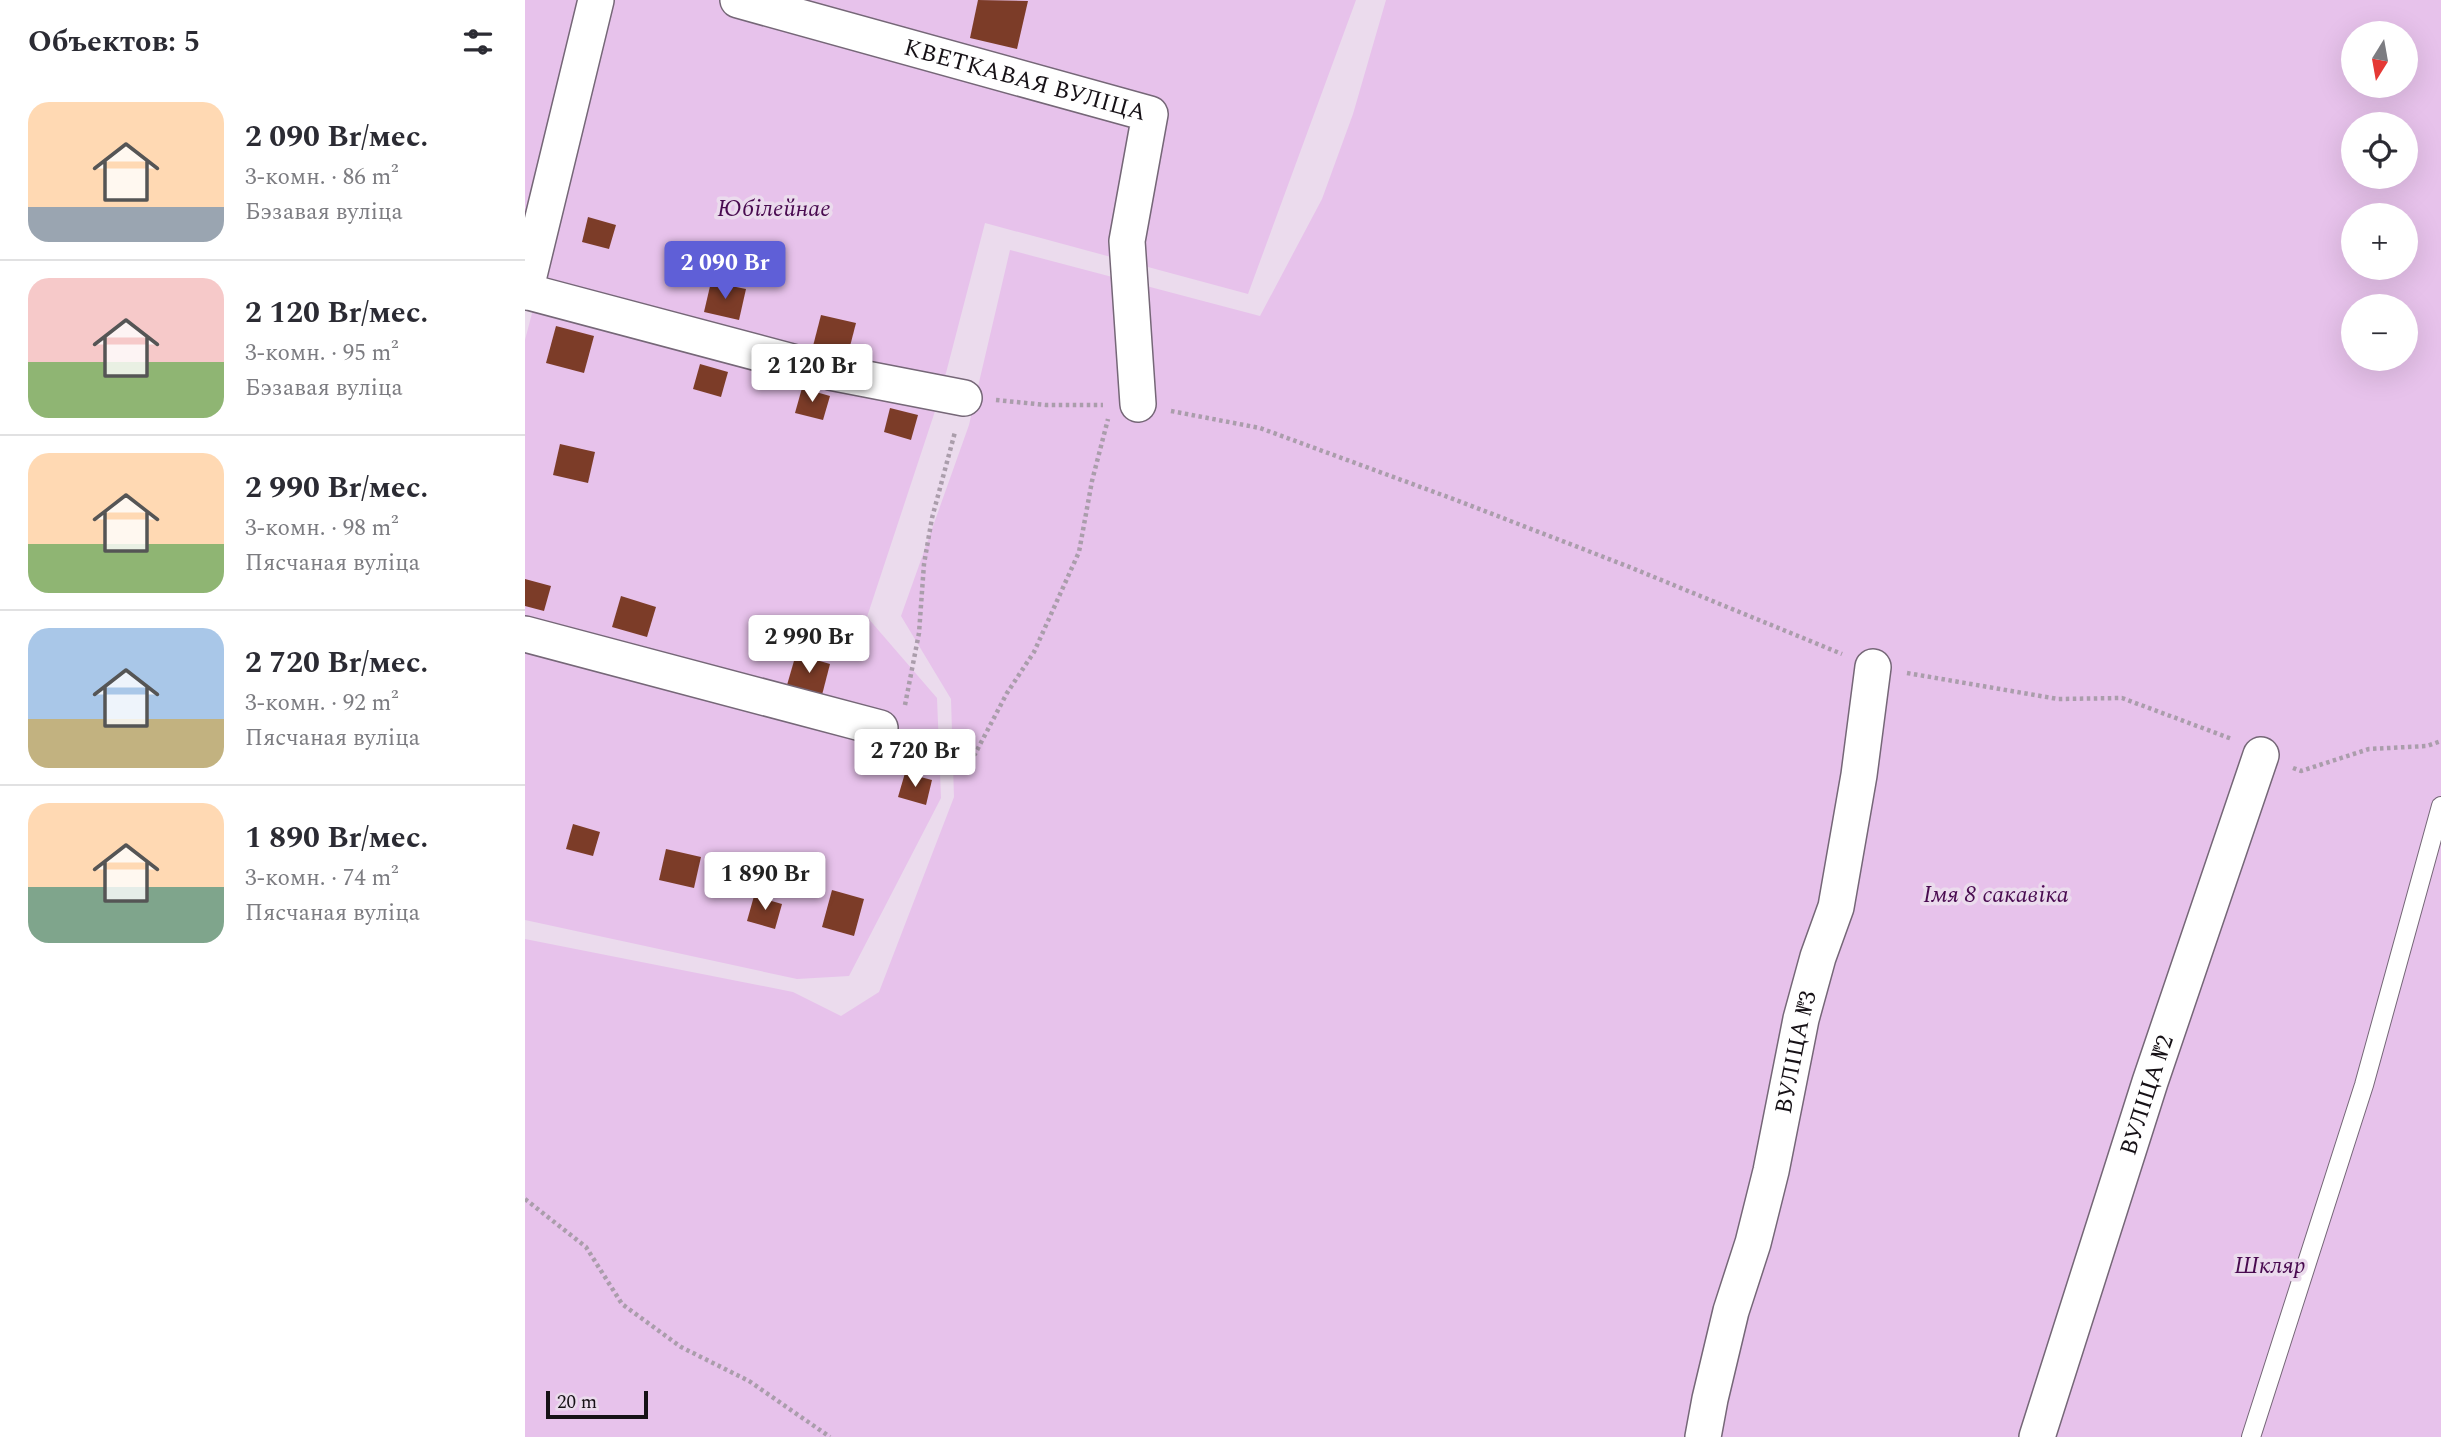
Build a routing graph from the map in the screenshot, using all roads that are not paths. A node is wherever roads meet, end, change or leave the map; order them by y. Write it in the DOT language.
graph roads {
  1 [pos="596,0"];
  2 [pos="738,0"];
  3 [pos="525,291"];
  4 [pos="964,398"];
  5 [pos="1125,405"];
  6 [pos="525,634"];
  7 [pos="1873,667"];
  8 [pos="888,726"];
  9 [pos="2261,755"];
  10 [pos="2441,806"];
  11 [pos="1703,1437"];
  12 [pos="2037,1437"];
  13 [pos="2251,1437"];
  1 -- 3 [label="street"];
  2 -- 5 [label="street, КВЕТКАВАЯ ВУЛІЦА"];
  3 -- 4 [label="street"];
  6 -- 8 [label="street"];
  7 -- 11 [label="street, ВУЛІЦА №3"];
  9 -- 12 [label="street, ВУЛІЦА №2"];
  10 -- 13 [label="lane"];
}
